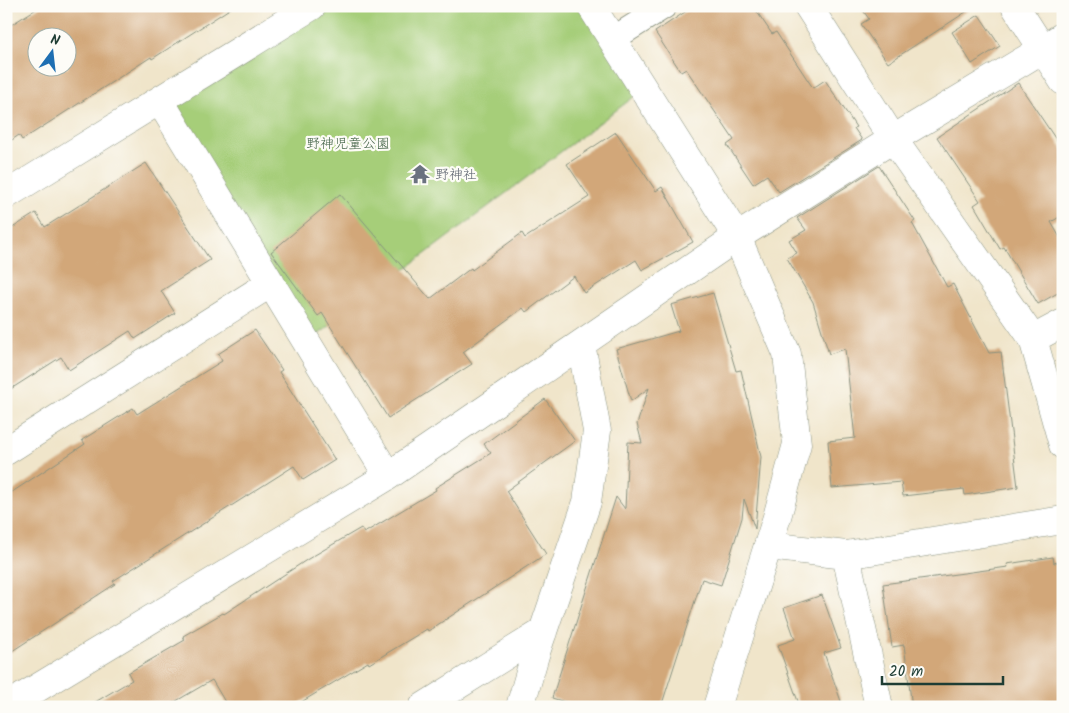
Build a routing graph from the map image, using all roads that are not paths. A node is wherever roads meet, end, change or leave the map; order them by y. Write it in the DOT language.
graph roads {
  1 [pos="312,6"];
  2 [pos="591,6"];
  3 [pos="666,6"];
  4 [pos="808,6"];
  5 [pos="1016,6"];
  6 [pos="613,39"];
  7 [pos="1053,42"];
  8 [pos="1063,81"];
  9 [pos="160,101"];
  10 [pos="893,139"];
  11 [pos="6,195"];
  12 [pos="737,237"];
  13 [pos="271,283"];
  14 [pos="1063,323"];
  15 [pos="1033,339"];
  16 [pos="581,344"];
  17 [pos="1063,445"];
  18 [pos="6,451"];
  19 [pos="388,476"];
  20 [pos="1063,520"];
  21 [pos="768,546"];
  22 [pos="846,555"];
  23 [pos="543,632"];
  24 [pos="6,706"];
  25 [pos="423,707"];
  26 [pos="520,707"];
  27 [pos="717,707"];
  28 [pos="879,707"];
  1 -- 9 [label="street"];
  2 -- 6 [label="street"];
  3 -- 6 [label="lane"];
  4 -- 10 [label="street"];
  5 -- 7 [label="street"];
  6 -- 12 [label="street"];
  7 -- 8 [label="street"];
  7 -- 10 [label="street"];
  9 -- 11 [label="street"];
  9 -- 13 [label="street"];
  10 -- 12 [label="street"];
  10 -- 15 [label="street"];
  12 -- 16 [label="street"];
  12 -- 21 [label="street"];
  13 -- 18 [label="street"];
  13 -- 19 [label="street"];
  14 -- 15 [label="street"];
  15 -- 17 [label="street"];
  16 -- 19 [label="street"];
  16 -- 23 [label="street"];
  19 -- 24 [label="street"];
  20 -- 22 [label="street"];
  21 -- 22 [label="street"];
  21 -- 27 [label="street"];
  22 -- 28 [label="street"];
  23 -- 25 [label="street"];
  23 -- 26 [label="street"];
}
